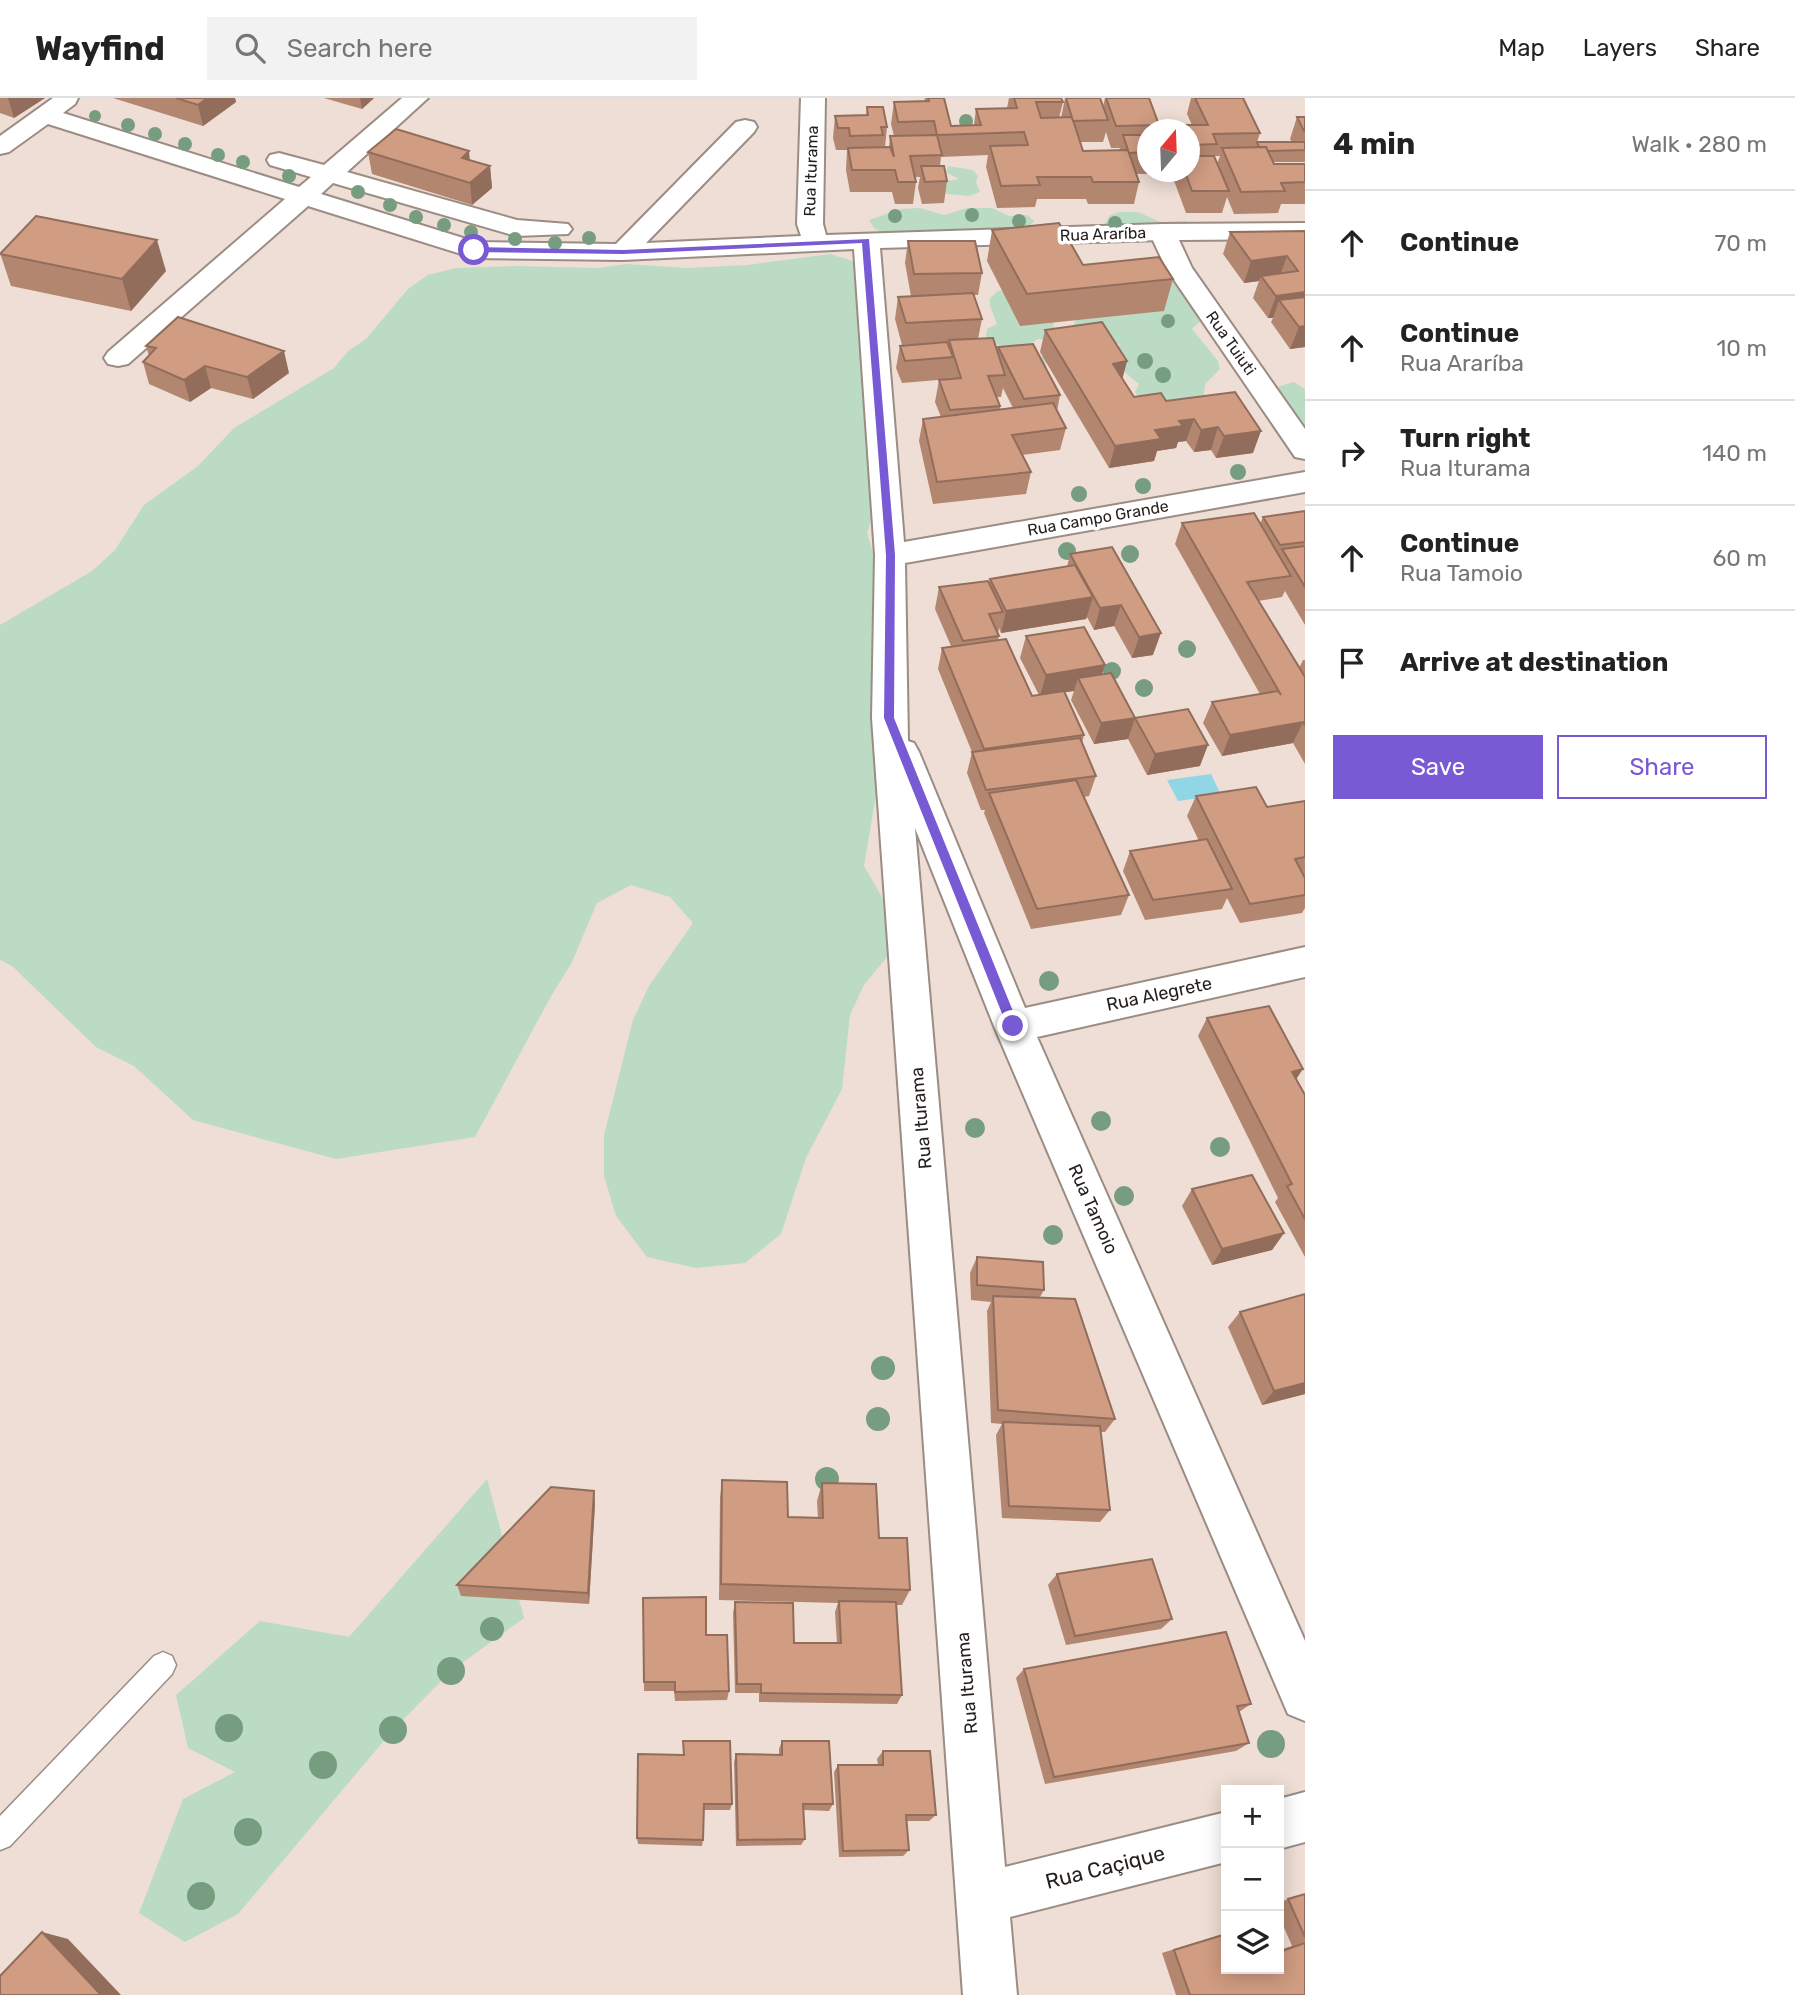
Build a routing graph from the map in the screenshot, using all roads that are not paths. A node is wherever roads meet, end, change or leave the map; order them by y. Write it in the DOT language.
graph roads {
  1 [pos="416,98"];
  2 [pos="813,98"];
  3 [pos="78,99"];
  4 [pos="46,115"];
  5 [pos="745,127"];
  6 [pos="0,147"];
  7 [pos="261,155"];
  8 [pos="327,175"];
  9 [pos="303,195"];
  10 [pos="649,227"];
  11 [pos="1305,231"];
  12 [pos="1162,232"];
  13 [pos="813,234"];
  14 [pos="866,241"];
  15 [pos="623,252"];
  16 [pos="118,358"];
  17 [pos="1305,450"];
  18 [pos="1305,482"];
  19 [pos="890,555"];
  20 [pos="889,718"];
  21 [pos="1305,962"];
  22 [pos="1013,1026"];
  23 [pos="163,1665"];
  24 [pos="1305,1697"];
  25 [pos="1305,1817"];
  26 [pos="1284,1823"];
  27 [pos="0,1836"];
  28 [pos="1221,1838"];
  29 [pos="984,1898"];
  30 [pos="990,1995"];
  1 -- 8 [label="street"];
  2 -- 13 [label="street, Rua Iturama"];
  3 -- 4 [label="street"];
  4 -- 6 [label="street"];
  4 -- 9 [label="street"];
  5 -- 10 [label="street"];
  7 -- 8 [label="street"];
  8 -- 9 [label="street"];
  8 -- 10 [label="street"];
  9 -- 15 [label="street"];
  9 -- 16 [label="street"];
  10 -- 13 [label="street"];
  10 -- 15 [label="street"];
  11 -- 12 [label="street, Rua Araríba"];
  12 -- 14 [label="street, Rua Araríba"];
  12 -- 17 [label="street, Rua Tuiuti"];
  13 -- 14 [label="street, Rua Araríba"];
  13 -- 15 [label="street"];
  14 -- 19 [label="street, Rua Iturama"];
  18 -- 19 [label="street, Rua Campo Grande"];
  19 -- 20 [label="street, Rua Iturama"];
  20 -- 22 [label="street, Rua Tamoio"];
  20 -- 29 [label="street, Rua Iturama"];
  21 -- 22 [label="street, Rua Alegrete"];
  22 -- 24 [label="street, Rua Tamoio"];
  23 -- 27 [label="lane"];
  25 -- 26 [label="street"];
  28 -- 29 [label="street, Rua Caçique"];
  29 -- 30 [label="street, Rua Iturama"];
}
